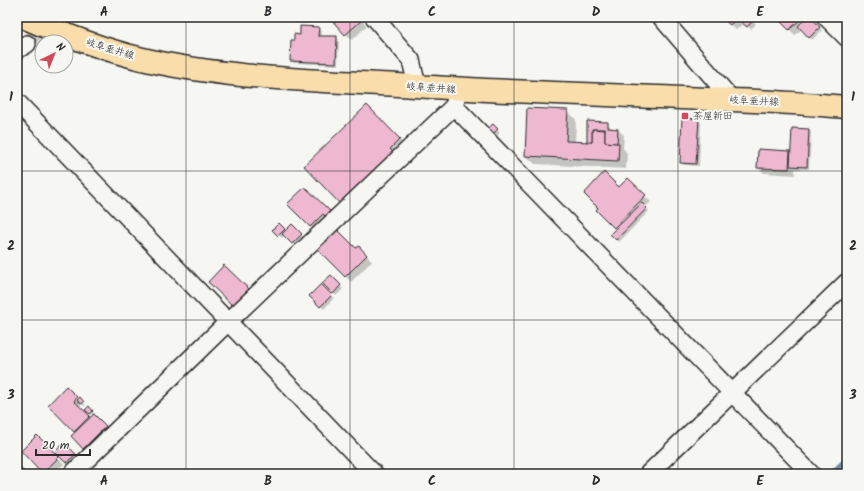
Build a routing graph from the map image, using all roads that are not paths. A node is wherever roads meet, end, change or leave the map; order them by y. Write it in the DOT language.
graph roads {
  1 [pos="23,17"];
  2 [pos="374,17"];
  3 [pos="661,17"];
  4 [pos="826,17"];
  5 [pos="847,38"];
  6 [pos="417,86"];
  7 [pos="456,98"];
  8 [pos="732,100"];
  9 [pos="17,102"];
  10 [pos="847,107"];
  11 [pos="847,282"];
  12 [pos="228,322"];
  13 [pos="733,393"];
  14 [pos="72,474"];
  15 [pos="374,474"];
  16 [pos="648,474"];
  17 [pos="811,474"];
  1 -- 6 [label="main road, 岐阜垂井線"];
  2 -- 6 [label="street"];
  3 -- 8 [label="street"];
  4 -- 5 [label="street"];
  6 -- 7 [label="main road, 岐阜垂井線"];
  7 -- 8 [label="main road, 岐阜垂井線"];
  7 -- 12 [label="street"];
  7 -- 13 [label="street"];
  8 -- 10 [label="main road, 岐阜垂井線"];
  9 -- 12 [label="street"];
  11 -- 13 [label="street"];
  12 -- 14 [label="street"];
  12 -- 15 [label="street"];
  13 -- 16 [label="street"];
  13 -- 17 [label="street"];
}
